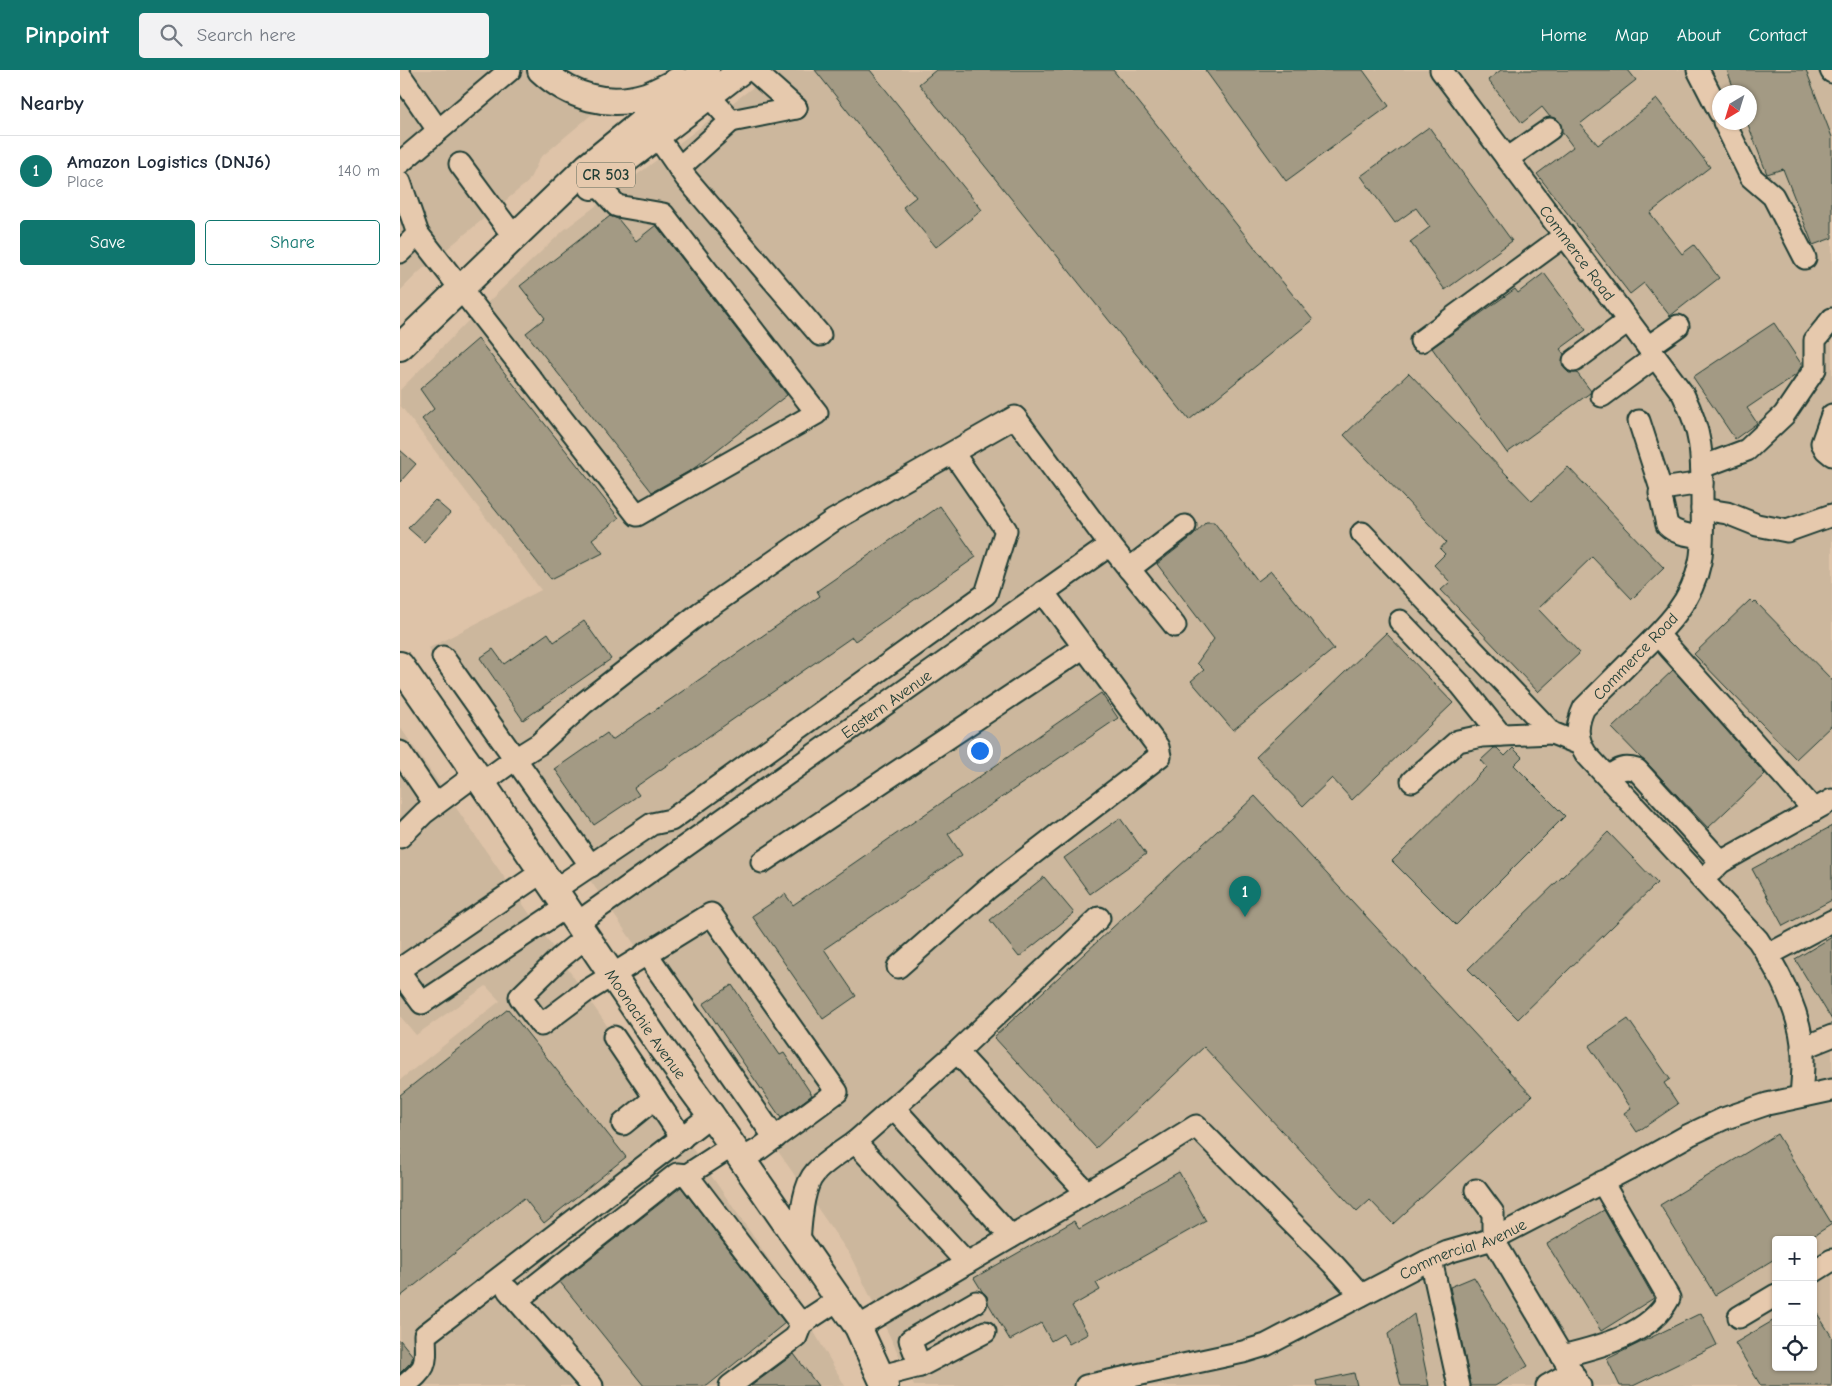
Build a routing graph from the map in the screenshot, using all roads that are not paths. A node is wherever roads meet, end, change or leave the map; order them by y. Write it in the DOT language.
graph roads {
  1 [pos="510,70"];
  2 [pos="541,70"];
  3 [pos="702,70"];
  4 [pos="706,70"];
  5 [pos="742,70"];
  6 [pos="753,70"];
  7 [pos="1698,70"];
  8 [pos="1450,73"];
  9 [pos="400,75"];
  10 [pos="709,96"];
  11 [pos="1712,97"];
  12 [pos="731,121"];
  13 [pos="1550,129"];
  14 [pos="438,130"];
  15 [pos="1728,130"];
  16 [pos="657,136"];
  17 [pos="1508,159"];
  18 [pos="400,163"];
  19 [pos="460,164"];
  20 [pos="679,168"];
  21 [pos="400,182"];
  22 [pos="596,183"];
  23 [pos="418,234"];
  24 [pos="1564,236"];
  25 [pos="514,237"];
  26 [pos="400,252"];
  27 [pos="1805,258"];
  28 [pos="465,284"];
  29 [pos="1832,320"];
  30 [pos="1628,321"];
  31 [pos="1678,326"];
  32 [pos="820,335"];
  33 [pos="1421,340"];
  34 [pos="400,348"];
  35 [pos="1651,352"];
  36 [pos="1574,361"];
  37 [pos="1602,396"];
  38 [pos="1832,415"];
  39 [pos="1639,421"];
  40 [pos="953,453"];
  41 [pos="1832,455"];
  42 [pos="1702,475"];
  43 [pos="1661,489"];
  44 [pos="1702,509"];
  45 [pos="1832,515"];
  46 [pos="1185,526"];
  47 [pos="1362,533"];
  48 [pos="1701,537"];
  49 [pos="1110,545"];
  50 [pos="1130,569"];
  51 [pos="1043,592"];
  52 [pos="1400,621"];
  53 [pos="1175,626"];
  54 [pos="1658,635"];
  55 [pos="1084,647"];
  56 [pos="443,657"];
  57 [pos="400,666"];
  58 [pos="1552,733"];
  59 [pos="1501,735"];
  60 [pos="1580,744"];
  61 [pos="400,752"];
  62 [pos="515,759"];
  63 [pos="1608,777"];
  64 [pos="479,779"];
  65 [pos="1412,781"];
  66 [pos="1665,801"];
  67 [pos="436,804"];
  68 [pos="1823,805"];
  69 [pos="1647,819"];
  70 [pos="400,837"];
  71 [pos="762,862"];
  72 [pos="1721,862"];
  73 [pos="591,866"];
  74 [pos="1703,880"];
  75 [pos="565,906"];
  76 [pos="1099,918"];
  77 [pos="1832,922"];
  78 [pos="646,953"];
  79 [pos="1768,955"];
  80 [pos="898,967"];
  81 [pos="400,971"];
  82 [pos="612,975"];
  83 [pos="1832,1036"];
  84 [pos="614,1037"];
  85 [pos="1802,1048"];
  86 [pos="956,1052"];
  87 [pos="1832,1090"];
  88 [pos="1801,1096"];
  89 [pos="655,1098"];
  90 [pos="894,1108"];
  91 [pos="711,1116"];
  92 [pos="623,1124"];
  93 [pos="682,1138"];
  94 [pos="775,1138"];
  95 [pos="855,1142"];
  96 [pos="737,1153"];
  97 [pos="687,1175"];
  98 [pos="1602,1182"];
  99 [pos="1476,1190"];
  100 [pos="1087,1193"];
  101 [pos="1011,1237"];
  102 [pos="1493,1239"];
  103 [pos="799,1241"];
  104 [pos="1431,1260"];
  105 [pos="1832,1260"];
  106 [pos="968,1263"];
  107 [pos="1817,1269"];
  108 [pos="498,1279"];
  109 [pos="1361,1296"];
  110 [pos="1772,1297"];
  111 [pos="838,1299"];
  112 [pos="516,1300"];
  113 [pos="976,1302"];
  114 [pos="1739,1317"];
  115 [pos="801,1324"];
  116 [pos="858,1327"];
  117 [pos="985,1332"];
  118 [pos="920,1366"];
  119 [pos="1571,1371"];
  120 [pos="1165,1378"];
  121 [pos="883,1381"];
  122 [pos="404,1386"];
  123 [pos="592,1386"];
  124 [pos="730,1386"];
  125 [pos="1086,1386"];
  126 [pos="1459,1386"];
  127 [pos="1547,1386"];
  1 -- 14 [label="street"];
  2 -- 3 [label="main road"];
  4 -- 25 [label="main road, CR 503"];
  5 -- 10 [label="main road, CR 503"];
  6 -- 12 [label="street"];
  7 -- 11 [label="street"];
  8 -- 17 [label="street, Commerce Road"];
  9 -- 14 [label="street"];
  10 -- 12 [label="street"];
  10 -- 16 [label="main road, CR 503"];
  12 -- 20 [label="street"];
  13 -- 17 [label="street"];
  14 -- 18 [label="street"];
  15 -- 27 [label="street"];
  16 -- 20 [label="street"];
  16 -- 22 [label="main road, CR 503"];
  17 -- 24 [label="street, Commerce Road"];
  19 -- 25 [label="street"];
  20 -- 32 [label="street"];
  21 -- 23 [label="street"];
  22 -- 28 [label="main road, CR 503"];
  22 -- 28 [label="street"];
  23 -- 26 [label="street"];
  23 -- 28 [label="street"];
  24 -- 30 [label="street, Commerce Road"];
  24 -- 33 [label="street"];
  25 -- 28 [label="main road, CR 503"];
  28 -- 34 [label="main road, CR 503"];
  29 -- 42 [label="street"];
  30 -- 35 [label="street, Commerce Road"];
  30 -- 36 [label="street"];
  31 -- 35 [label="street"];
  35 -- 37 [label="street"];
  35 -- 42 [label="street, Commerce Road"];
  38 -- 41 [label="street"];
  39 -- 43 [label="street"];
  40 -- 49 [label="street"];
  40 -- 62 [label="street"];
  40 -- 73 [label="street"];
  42 -- 43 [label="street"];
  42 -- 44 [label="street, Commerce Road"];
  43 -- 48 [label="street"];
  44 -- 45 [label="street"];
  44 -- 48 [label="street, Commerce Road"];
  46 -- 50 [label="street"];
  47 -- 58 [label="street"];
  48 -- 54 [label="street, Commerce Road"];
  49 -- 50 [label="street"];
  49 -- 51 [label="street, Eastern Avenue"];
  50 -- 53 [label="street"];
  51 -- 55 [label="street"];
  51 -- 75 [label="street, Eastern Avenue"];
  52 -- 59 [label="street"];
  54 -- 60 [label="street, Commerce Road"];
  54 -- 68 [label="street"];
  55 -- 71 [label="street"];
  55 -- 80 [label="street"];
  56 -- 62 [label="street"];
  57 -- 64 [label="main road, Moonachie Avenue"];
  58 -- 59 [label="street"];
  58 -- 60 [label="street"];
  59 -- 65 [label="street"];
  60 -- 63 [label="street"];
  61 -- 67 [label="street"];
  62 -- 64 [label="street"];
  62 -- 73 [label="street"];
  63 -- 66 [label="street"];
  63 -- 69 [label="street"];
  64 -- 67 [label="street"];
  64 -- 75 [label="main road, Moonachie Avenue"];
  66 -- 69 [label="street"];
  66 -- 72 [label="street"];
  67 -- 70 [label="street"];
  68 -- 72 [label="street"];
  69 -- 74 [label="street"];
  72 -- 74 [label="street"];
  73 -- 75 [label="street"];
  74 -- 79 [label="street"];
  75 -- 81 [label="street"];
  75 -- 81 [label="street"];
  75 -- 82 [label="main road, Moonachie Avenue"];
  75 -- 82 [label="street"];
  76 -- 86 [label="street"];
  77 -- 79 [label="street"];
  78 -- 82 [label="street"];
  78 -- 94 [label="street"];
  78 -- 94 [label="street"];
  79 -- 85 [label="street"];
  82 -- 91 [label="main road, Moonachie Avenue"];
  83 -- 85 [label="street"];
  84 -- 89 [label="street"];
  85 -- 88 [label="street"];
  86 -- 90 [label="street"];
  86 -- 100 [label="street"];
  87 -- 88 [label="street, Commercial Avenue"];
  88 -- 98 [label="street, Commercial Avenue"];
  89 -- 92 [label="street"];
  89 -- 93 [label="street"];
  90 -- 95 [label="street"];
  90 -- 101 [label="street"];
  91 -- 93 [label="street"];
  91 -- 96 [label="main road, Moonachie Avenue"];
  93 -- 108 [label="street"];
  94 -- 96 [label="street"];
  95 -- 103 [label="street"];
  95 -- 106 [label="street"];
  96 -- 97 [label="street"];
  96 -- 103 [label="main road, Moonachie Avenue"];
  97 -- 112 [label="street"];
  97 -- 115 [label="street"];
  98 -- 102 [label="street, Commercial Avenue"];
  98 -- 119 [label="street"];
  99 -- 102 [label="street"];
  100 -- 101 [label="street"];
  100 -- 109 [label="street"];
  101 -- 106 [label="street"];
  102 -- 104 [label="street, Commercial Avenue"];
  102 -- 119 [label="street"];
  103 -- 111 [label="main road, Moonachie Avenue"];
  104 -- 109 [label="street, Commercial Avenue"];
  104 -- 126 [label="street"];
  105 -- 107 [label="street"];
  106 -- 116 [label="street"];
  108 -- 112 [label="street"];
  108 -- 122 [label="street"];
  109 -- 120 [label="street, Commercial Avenue"];
  110 -- 114 [label="street"];
  111 -- 115 [label="street"];
  111 -- 116 [label="main road, Moonachie Avenue"];
  112 -- 123 [label="street"];
  113 -- 118 [label="street"];
  115 -- 124 [label="street"];
  116 -- 121 [label="main road, Moonachie Avenue"];
  117 -- 118 [label="street"];
  118 -- 121 [label="street"];
  119 -- 127 [label="street"];
  120 -- 125 [label="street, Commercial Avenue"];
}
